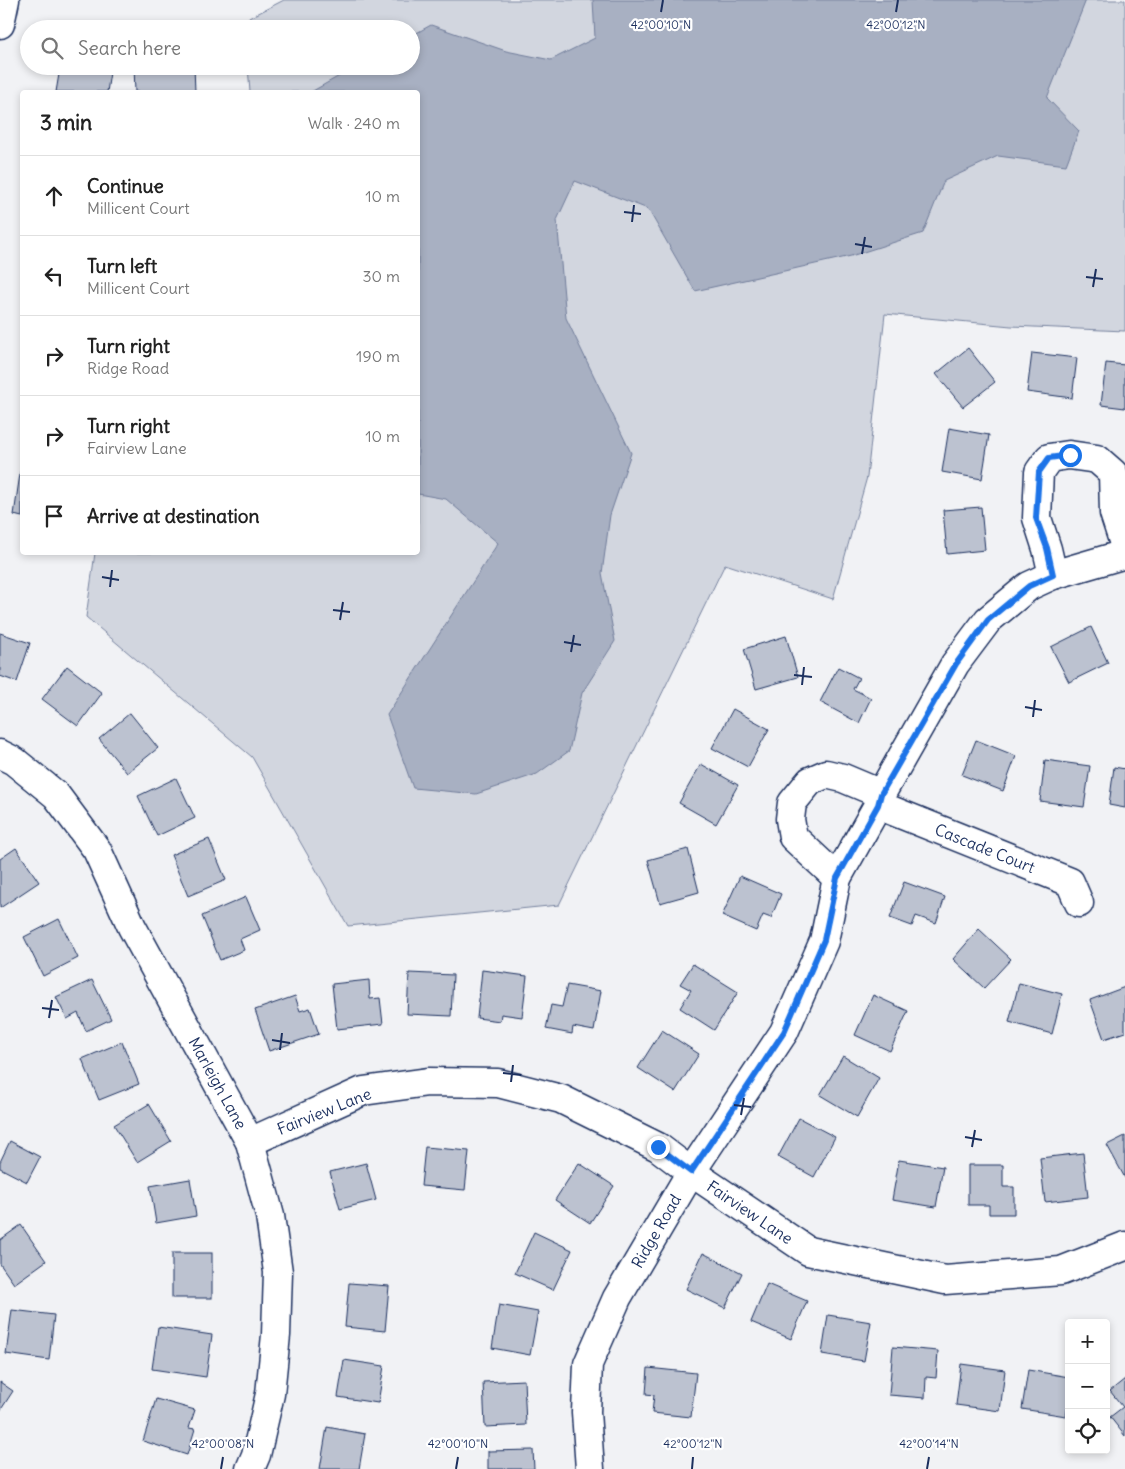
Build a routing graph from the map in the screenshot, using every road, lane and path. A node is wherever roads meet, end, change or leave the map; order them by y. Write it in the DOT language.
graph roads {
  1 [pos="5,0"];
  2 [pos="0,24"];
  3 [pos="1125,546"];
  4 [pos="1125,554"];
  5 [pos="1053,575"];
  6 [pos="0,754"];
  7 [pos="880,799"];
  8 [pos="837,878"];
  9 [pos="1079,903"];
  10 [pos="250,1142"];
  11 [pos="691,1172"];
  12 [pos="1125,1246"];
  13 [pos="250,1469"];
  14 [pos="590,1469"];
  1 -- 2 [label="street"];
  3 -- 5 [label="street"];
  4 -- 5 [label="street, Ridge Road"];
  5 -- 7 [label="street, Ridge Road"];
  6 -- 10 [label="street, Marleigh Lane"];
  7 -- 8 [label="street, Ridge Road"];
  7 -- 8 [label="street, Cascade Court"];
  7 -- 9 [label="street, Cascade Court"];
  8 -- 11 [label="street, Ridge Road"];
  10 -- 11 [label="street, Fairview Lane"];
  10 -- 13 [label="street, Marleigh Lane"];
  11 -- 12 [label="street, Fairview Lane"];
  11 -- 14 [label="street, Ridge Road"];
}
